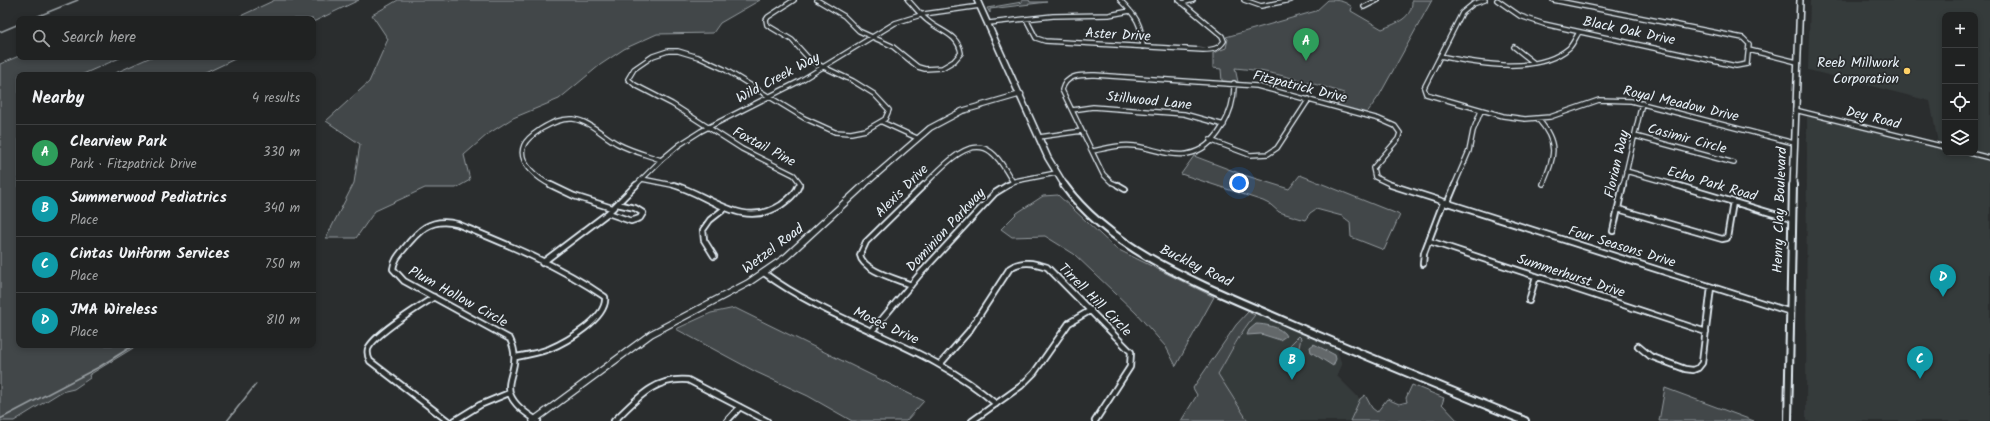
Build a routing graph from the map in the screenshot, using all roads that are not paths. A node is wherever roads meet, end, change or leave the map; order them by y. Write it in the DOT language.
graph roads {
  1 [pos="794,0"];
  2 [pos="817,0"];
  3 [pos="908,0"];
  4 [pos="977,0"];
  5 [pos="1120,0"];
  6 [pos="1179,0"];
  7 [pos="1193,0"];
  8 [pos="1244,0"];
  9 [pos="1292,0"];
  10 [pos="1378,0"];
  11 [pos="1485,0"];
  12 [pos="1497,0"];
  13 [pos="1553,0"];
  14 [pos="1798,0"];
  15 [pos="1182,3"];
  16 [pos="980,6"];
  17 [pos="1364,7"];
  18 [pos="1130,12"];
  19 [pos="921,14"];
  20 [pos="1026,19"];
  21 [pos="989,24"];
  22 [pos="1579,32"];
  23 [pos="872,37"];
  24 [pos="1143,47"];
  25 [pos="1514,47"];
  26 [pos="1749,50"];
  27 [pos="1440,56"];
  28 [pos="1534,62"];
  29 [pos="1797,62"];
  30 [pos="823,67"];
  31 [pos="1234,83"];
  32 [pos="1021,94"];
  33 [pos="769,96"];
  34 [pos="1309,99"];
  35 [pos="1642,103"];
  36 [pos="1072,110"];
  37 [pos="1795,110"];
  38 [pos="1481,111"];
  39 [pos="1538,119"];
  40 [pos="882,122"];
  41 [pos="1224,125"];
  42 [pos="706,128"];
  43 [pos="1082,131"];
  44 [pos="1635,136"];
  45 [pos="1039,137"];
  46 [pos="916,138"];
  47 [pos="1210,140"];
  48 [pos="1794,143"];
  49 [pos="1942,146"];
  50 [pos="1093,151"];
  51 [pos="1978,155"];
  52 [pos="1990,158"];
  53 [pos="661,160"];
  54 [pos="1734,163"];
  55 [pos="1626,171"];
  56 [pos="1056,173"];
  57 [pos="642,179"];
  58 [pos="1013,182"];
  59 [pos="1543,184"];
  60 [pos="1125,189"];
  61 [pos="1733,202"];
  62 [pos="616,204"];
  63 [pos="1445,204"];
  64 [pos="612,208"];
  65 [pos="724,209"];
  66 [pos="1618,209"];
  67 [pos="608,213"];
  68 [pos="1791,218"];
  69 [pos="1613,231"];
  70 [pos="1429,240"];
  71 [pos="714,256"];
  72 [pos="542,263"];
  73 [pos="1424,264"];
  74 [pos="764,273"];
  75 [pos="1536,276"];
  76 [pos="911,285"];
  77 [pos="1711,287"];
  78 [pos="434,297"];
  79 [pos="1530,301"];
  80 [pos="1091,310"];
  81 [pos="1791,312"];
  82 [pos="872,331"];
  83 [pos="1706,332"];
  84 [pos="1638,346"];
  85 [pos="516,356"];
  86 [pos="941,363"];
  87 [pos="509,393"];
  88 [pos="996,404"];
  89 [pos="740,407"];
  90 [pos="535,420"];
  91 [pos="448,421"];
  92 [pos="454,421"];
  93 [pos="614,421"];
  94 [pos="727,421"];
  95 [pos="767,421"];
  96 [pos="972,421"];
  97 [pos="1095,421"];
  98 [pos="1525,421"];
  99 [pos="1788,421"];
  1 -- 30 [label="street"];
  2 -- 23 [label="street"];
  3 -- 19 [label="street"];
  4 -- 16 [label="main road, Buckley Road"];
  5 -- 18 [label="street"];
  6 -- 15 [label="street"];
  7 -- 15 [label="street"];
  8 -- 9 [label="street"];
  10 -- 17 [label="street"];
  11 -- 27 [label="street"];
  12 -- 22 [label="street, Black Oak Drive"];
  13 -- 26 [label="street"];
  14 -- 29 [label="main road, Henry Clay Boulevard"];
  15 -- 24 [label="street, Aster Drive"];
  16 -- 19 [label="street, Wild Creek Way"];
  16 -- 21 [label="main road, Buckley Road"];
  18 -- 20 [label="street"];
  18 -- 24 [label="street"];
  19 -- 23 [label="street, Wild Creek Way"];
  19 -- 23 [label="street"];
  20 -- 21 [label="street"];
  20 -- 24 [label="street, Aster Drive"];
  21 -- 32 [label="main road, Buckley Road"];
  22 -- 26 [label="street, Black Oak Drive"];
  22 -- 28 [label="street"];
  23 -- 30 [label="street, Wild Creek Way"];
  25 -- 28 [label="street"];
  26 -- 29 [label="street"];
  27 -- 28 [label="street"];
  27 -- 38 [label="street, Royal Meadow Drive"];
  29 -- 37 [label="main road, Henry Clay Boulevard"];
  30 -- 33 [label="street, Wild Creek Way"];
  30 -- 40 [label="street"];
  31 -- 34 [label="street, Fitzpatrick Drive"];
  31 -- 36 [label="street, Fitzpatrick Drive"];
  31 -- 41 [label="street"];
  32 -- 45 [label="main road, Buckley Road"];
  32 -- 46 [label="street, Wetzel Road"];
  33 -- 40 [label="street"];
  33 -- 42 [label="street, Wild Creek Way"];
  33 -- 42 [label="street"];
  34 -- 47 [label="street"];
  34 -- 63 [label="street, Fitzpatrick Drive"];
  35 -- 39 [label="street, Royal Meadow Drive"];
  35 -- 44 [label="street, Florian Way"];
  35 -- 48 [label="street, Royal Meadow Drive"];
  36 -- 41 [label="street, Stillwood Lane"];
  36 -- 43 [label="street, Fitzpatrick Drive"];
  37 -- 48 [label="main road, Henry Clay Boulevard"];
  37 -- 49 [label="street, Dey Road"];
  38 -- 39 [label="street, Royal Meadow Drive"];
  38 -- 63 [label="street"];
  39 -- 59 [label="street"];
  40 -- 46 [label="street"];
  41 -- 47 [label="street"];
  42 -- 53 [label="street, Wild Creek Way"];
  42 -- 65 [label="street, Foxtail Pine"];
  43 -- 45 [label="street"];
  43 -- 50 [label="street, Fitzpatrick Drive"];
  44 -- 54 [label="street, Casimir Circle"];
  44 -- 55 [label="street, Florian Way"];
  45 -- 56 [label="main road, Buckley Road"];
  46 -- 74 [label="street, Wetzel Road"];
  47 -- 50 [label="street"];
  48 -- 68 [label="main road, Henry Clay Boulevard"];
  50 -- 60 [label="street, Fitzpatrick Drive"];
  51 -- 52 [label="street"];
  53 -- 57 [label="street, Wild Creek Way"];
  53 -- 64 [label="street"];
  55 -- 61 [label="street, Echo Park Road"];
  55 -- 66 [label="street, Florian Way"];
  56 -- 58 [label="street, Dominion Parkway"];
  56 -- 98 [label="main road, Buckley Road"];
  57 -- 62 [label="street, Wild Creek Way"];
  57 -- 65 [label="street, Foxtail Pine"];
  58 -- 76 [label="street, Dominion Parkway"];
  58 -- 76 [label="street, Alexis Drive"];
  61 -- 66 [label="street"];
  61 -- 68 [label="street, Echo Park Road"];
  62 -- 64 [label="street, Wild Creek Way"];
  62 -- 67 [label="street"];
  63 -- 70 [label="street"];
  63 -- 77 [label="street, Four Seasons Drive"];
  64 -- 67 [label="street, Wild Creek Way"];
  65 -- 71 [label="street"];
  66 -- 69 [label="street, Florian Way"];
  67 -- 72 [label="street"];
  68 -- 81 [label="main road, Henry Clay Boulevard"];
  70 -- 73 [label="street"];
  70 -- 75 [label="street, Summerhurst Drive"];
  72 -- 78 [label="street, Plum Hollow Circle"];
  72 -- 85 [label="street, Plum Hollow Circle"];
  74 -- 82 [label="street, Moses Drive"];
  74 -- 90 [label="street, Wetzel Road"];
  75 -- 79 [label="street"];
  75 -- 83 [label="street, Summerhurst Drive"];
  76 -- 82 [label="street, Dominion Parkway"];
  77 -- 81 [label="street, Four Seasons Drive"];
  77 -- 83 [label="street"];
  78 -- 85 [label="street, Plum Hollow Circle"];
  78 -- 91 [label="street"];
  80 -- 86 [label="street, Tirrell Hill Circle"];
  80 -- 88 [label="street"];
  80 -- 97 [label="street, Tirrell Hill Circle"];
  81 -- 99 [label="main road, Henry Clay Boulevard"];
  82 -- 86 [label="street, Moses Drive"];
  83 -- 84 [label="street"];
  85 -- 87 [label="street"];
  86 -- 88 [label="street, Moses Drive"];
  87 -- 90 [label="street"];
  87 -- 92 [label="street"];
  88 -- 96 [label="street"];
  89 -- 93 [label="street"];
  89 -- 94 [label="street"];
  89 -- 95 [label="street"];
}
